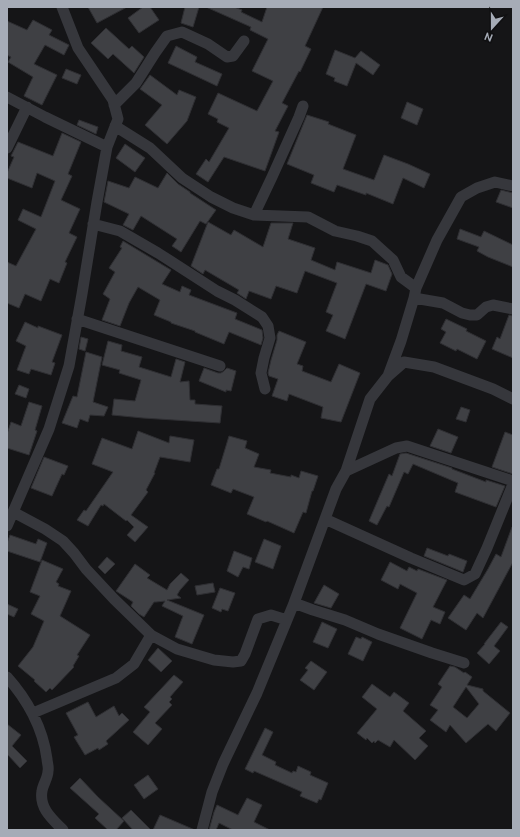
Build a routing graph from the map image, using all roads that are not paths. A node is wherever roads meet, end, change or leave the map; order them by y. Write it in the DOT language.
graph roads {
  1 [pos="62,7"];
  2 [pos="244,41"];
  3 [pos="7,97"];
  4 [pos="114,105"];
  5 [pos="303,106"];
  6 [pos="27,107"];
  7 [pos="115,126"];
  8 [pos="107,147"];
  9 [pos="7,148"];
  10 [pos="513,186"];
  11 [pos="254,214"];
  12 [pos="93,224"];
  13 [pos="415,293"];
  14 [pos="513,309"];
  15 [pos="78,319"];
  16 [pos="220,366"];
  17 [pos="388,376"];
  18 [pos="265,389"];
  19 [pos="513,399"];
  20 [pos="346,471"];
  21 [pos="513,482"];
  22 [pos="13,512"];
  23 [pos="325,519"];
  24 [pos="7,526"];
  25 [pos="294,603"];
  26 [pos="287,620"];
  27 [pos="151,635"];
  28 [pos="464,663"];
  29 [pos="7,676"];
  30 [pos="33,713"];
  31 [pos="63,830"];
  32 [pos="202,830"];
  1 -- 4 [label="street"];
  2 -- 4 [label="street"];
  3 -- 6 [label="street"];
  4 -- 7 [label="street"];
  5 -- 11 [label="street"];
  6 -- 8 [label="street"];
  6 -- 9 [label="street"];
  7 -- 8 [label="street"];
  7 -- 11 [label="street"];
  8 -- 12 [label="street"];
  10 -- 13 [label="street"];
  11 -- 13 [label="street"];
  12 -- 15 [label="street"];
  12 -- 18 [label="street"];
  13 -- 14 [label="street"];
  13 -- 17 [label="street"];
  15 -- 16 [label="street"];
  15 -- 22 [label="street"];
  17 -- 19 [label="street"];
  17 -- 20 [label="street"];
  20 -- 21 [label="street"];
  20 -- 23 [label="street"];
  21 -- 23 [label="street"];
  22 -- 24 [label="street"];
  22 -- 27 [label="street"];
  23 -- 25 [label="street"];
  25 -- 26 [label="street"];
  25 -- 28 [label="street"];
  26 -- 27 [label="street"];
  26 -- 32 [label="street"];
  27 -- 30 [label="street"];
  29 -- 30 [label="street"];
  30 -- 31 [label="street"];
}
